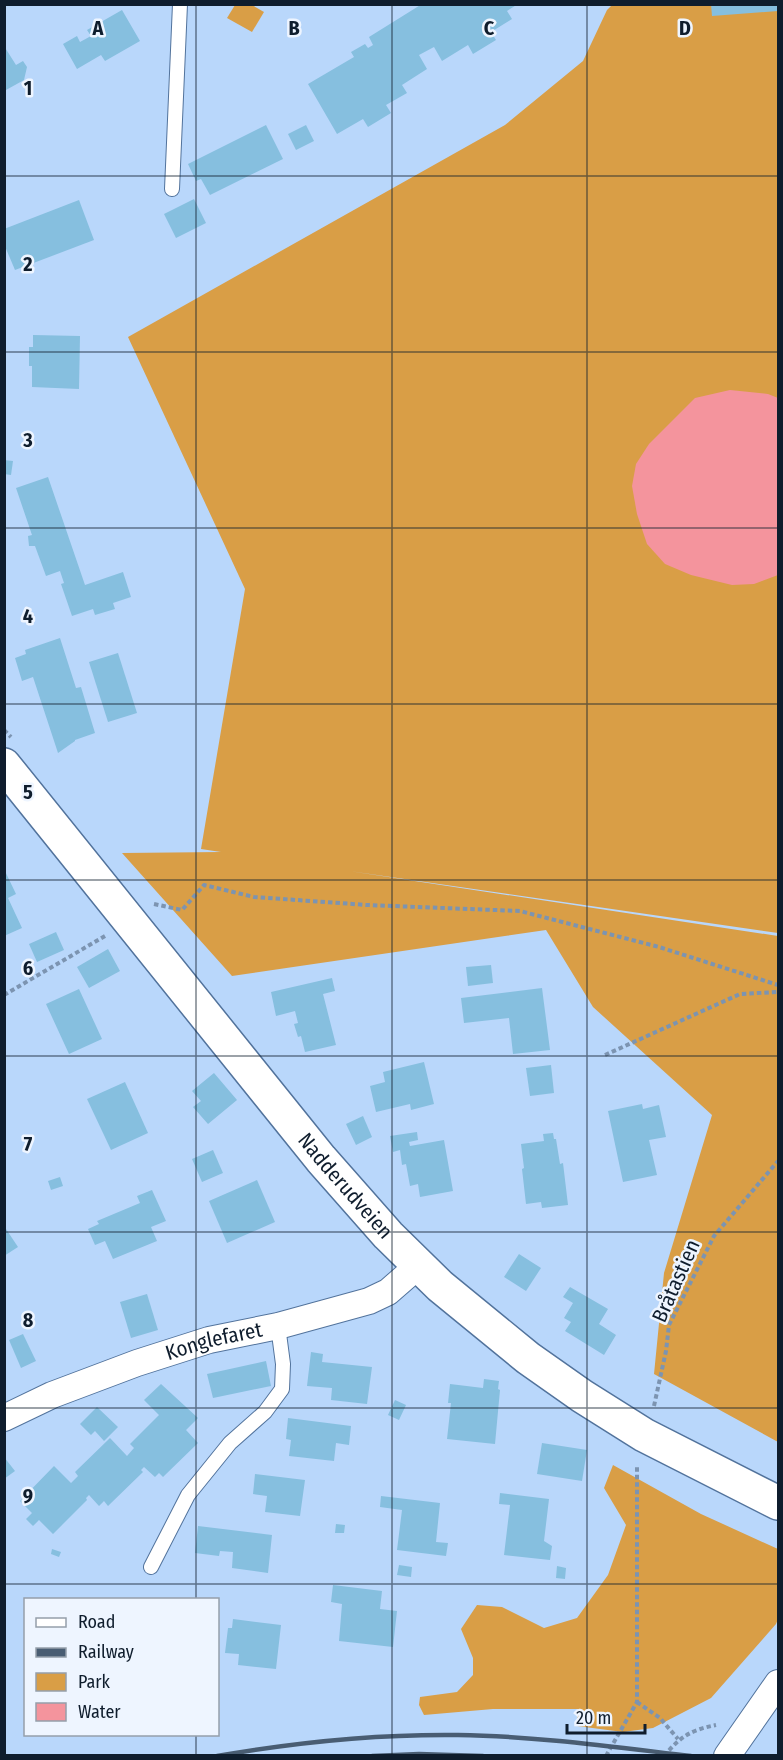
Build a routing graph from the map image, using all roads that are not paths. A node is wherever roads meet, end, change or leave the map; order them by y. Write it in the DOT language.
graph roads {
  1 [pos="180,4"];
  2 [pos="172,189"];
  3 [pos="8,752"];
  4 [pos="419,1265"];
  5 [pos="278,1326"];
  6 [pos="4,1418"];
  7 [pos="778,1503"];
  8 [pos="151,1567"];
  9 [pos="778,1683"];
  10 [pos="734,1746"];
  1 -- 2 [label="lane"];
  3 -- 4 [label="main road, Nadderudveien"];
  4 -- 5 [label="street, Konglefaret"];
  4 -- 7 [label="main road, Nadderudveien"];
  5 -- 6 [label="street, Konglefaret"];
  5 -- 8 [label="lane"];
  9 -- 10 [label="street"];
}
